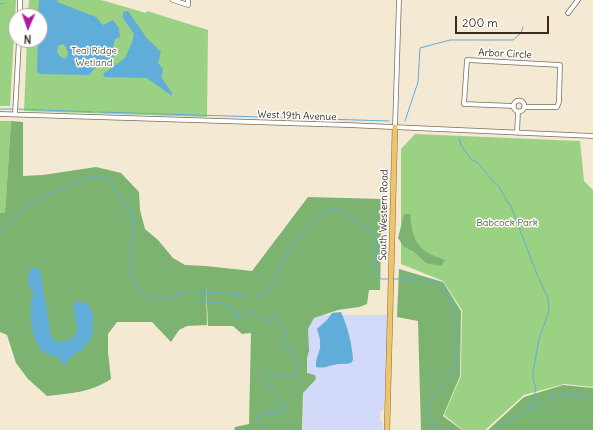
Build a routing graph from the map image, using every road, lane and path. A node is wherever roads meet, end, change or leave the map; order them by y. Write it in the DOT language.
graph roads {
  1 [pos="173,0"];
  2 [pos="188,0"];
  3 [pos="399,0"];
  4 [pos="578,0"];
  5 [pos="568,13"];
  6 [pos="19,48"];
  7 [pos="514,106"];
  8 [pos="524,107"];
  9 [pos="518,112"];
  10 [pos="0,114"];
  11 [pos="15,114"];
  12 [pos="395,127"];
  13 [pos="517,133"];
  14 [pos="593,136"];
  15 [pos="387,430"];
  1 -- 2 [label="street"];
  3 -- 12 [label="street, South Western Road"];
  4 -- 5 [label="street"];
  6 -- 11 [label="street"];
  7 -- 8 [label="street"];
  7 -- 8 [label="street, Arbor Circle"];
  7 -- 9 [label="street"];
  8 -- 9 [label="street"];
  9 -- 13 [label="street"];
  10 -- 11 [label="street, West 19th Avenue"];
  11 -- 12 [label="street, West 19th Avenue"];
  12 -- 13 [label="street, West 19th Avenue"];
  12 -- 15 [label="main road, South Western Road"];
  13 -- 14 [label="street, West 19th Avenue"];
}
